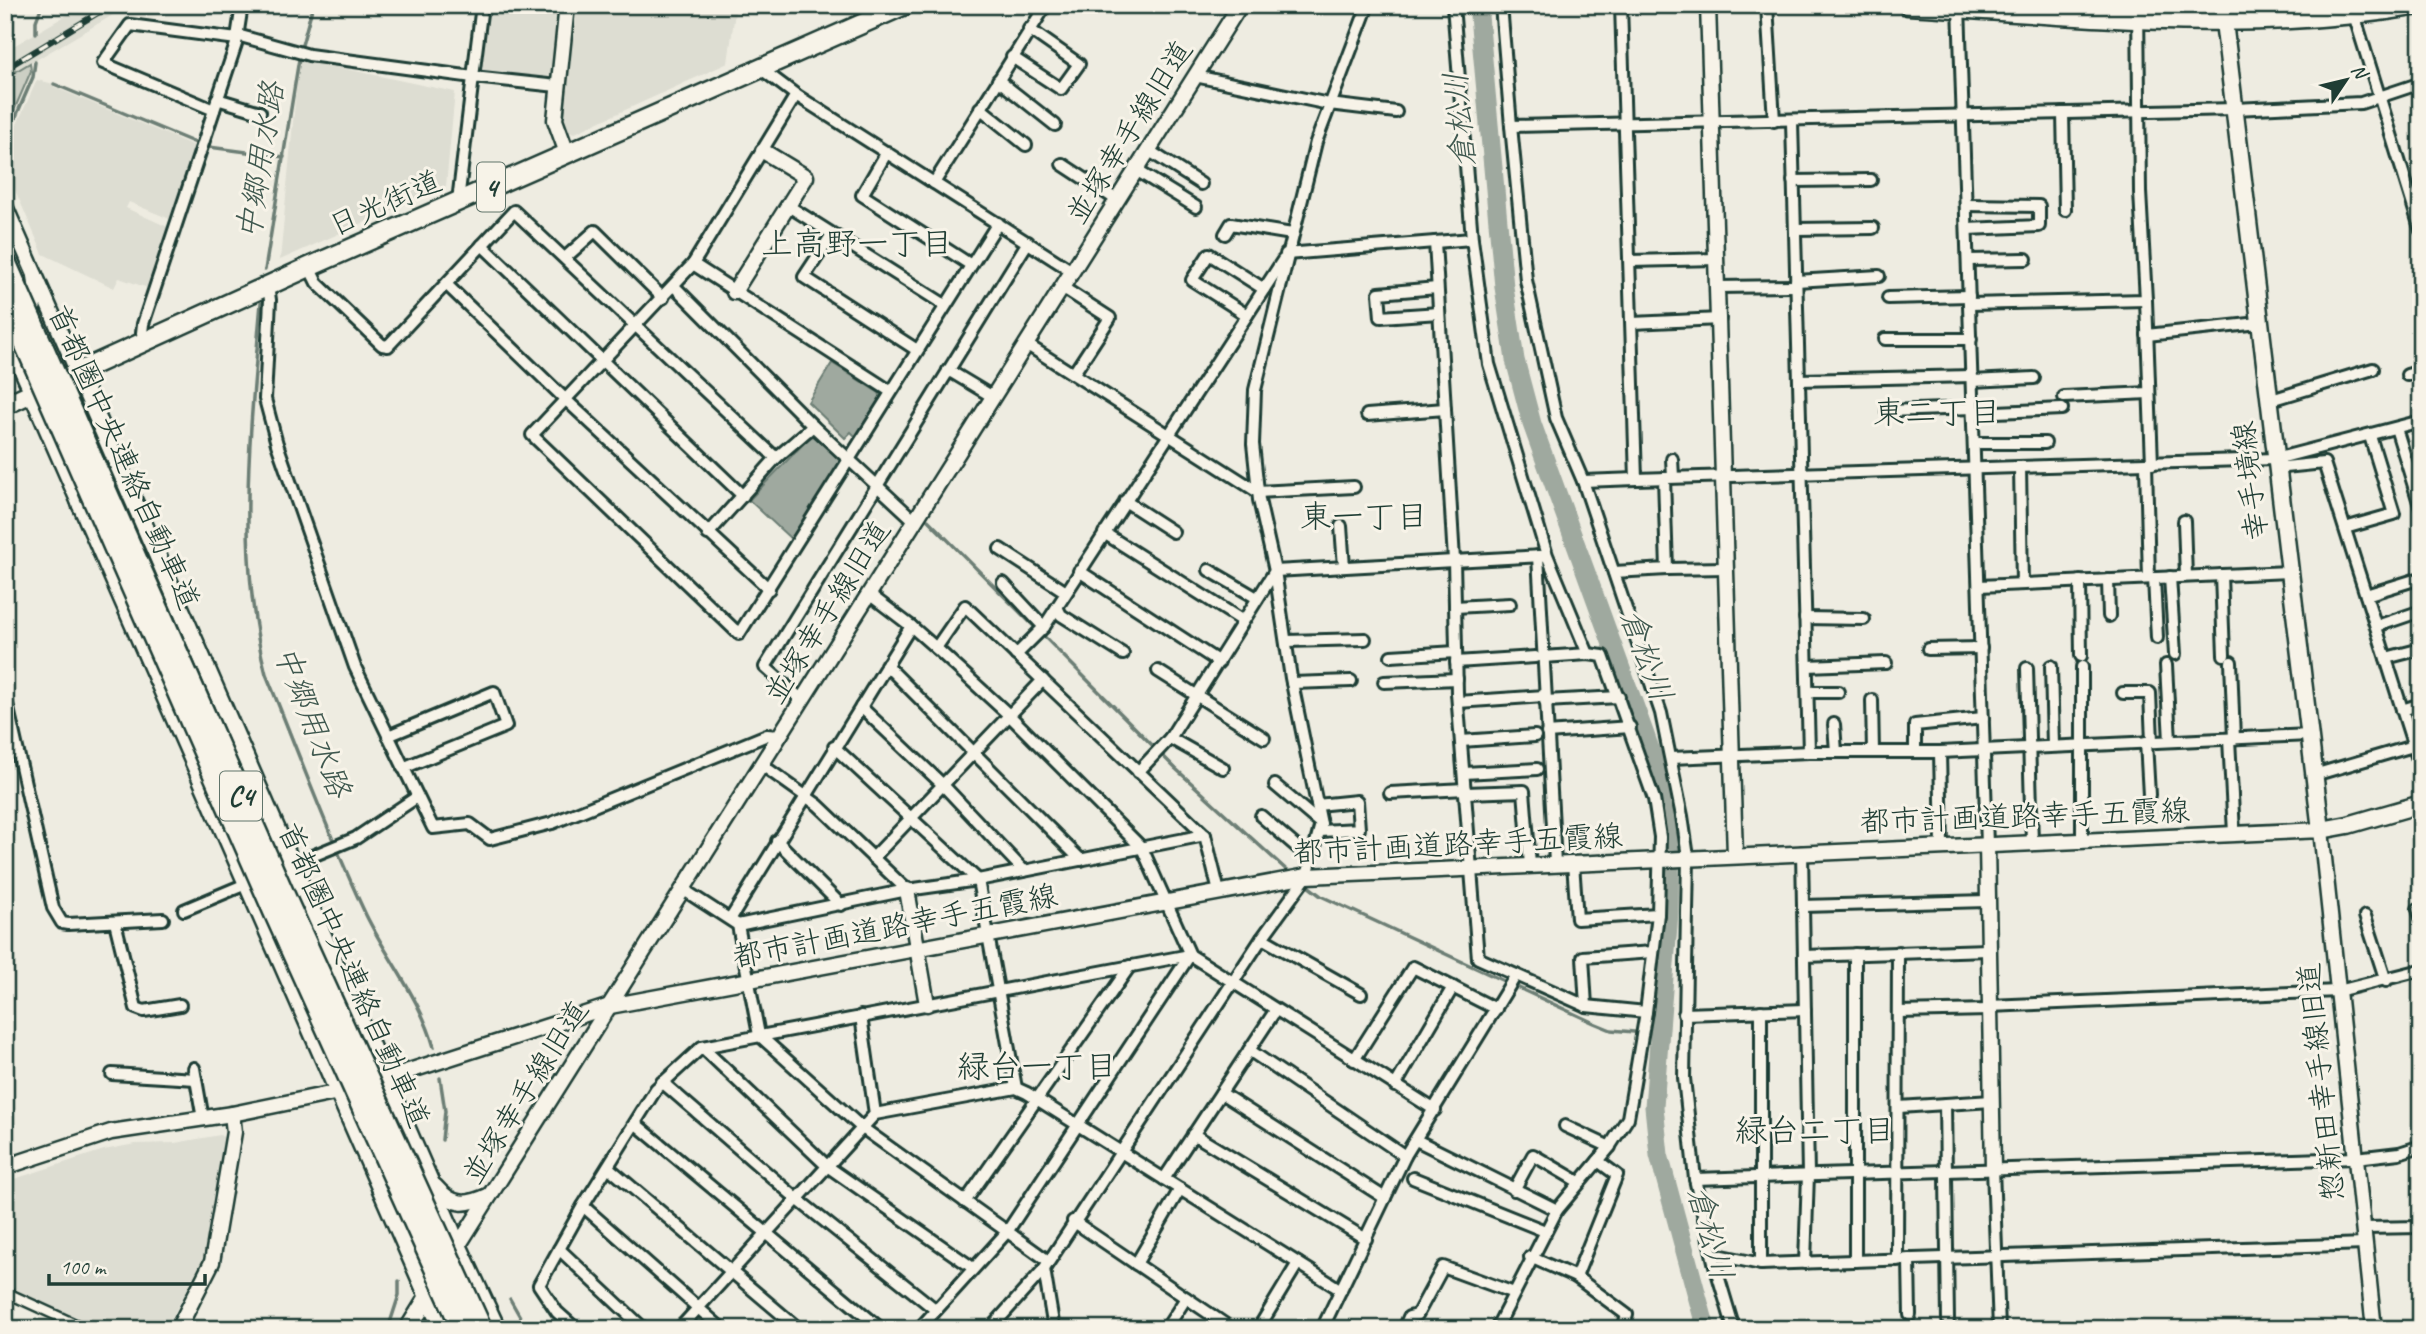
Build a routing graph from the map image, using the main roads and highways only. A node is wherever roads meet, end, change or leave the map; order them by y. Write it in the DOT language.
graph roads {
  1 [pos="905,5"];
  2 [pos="1908,5"];
  3 [pos="2420,5"];
  4 [pos="1959,7"];
  5 [pos="2053,10"];
  6 [pos="2352,10"];
  7 [pos="2138,13"];
  8 [pos="2223,14"];
  9 [pos="5,260"];
  10 [pos="5,299"];
  11 [pos="78,373"];
  12 [pos="32,393"];
  13 [pos="5,405"];
  14 [pos="81,506"];
  15 [pos="2421,804"];
  16 [pos="321,931"];
  17 [pos="338,1094"];
  18 [pos="458,1246"];
  19 [pos="427,1298"];
  20 [pos="408,1329"];
  21 [pos="442,1329"];
  22 [pos="462,1329"];
  23 [pos="471,1329"];
  24 [pos="482,1329"];
  25 [pos="497,1329"];
  1 -- 11 [label="highway, 日光街道 / 4"];
  2 -- 4 [label="highway"];
  3 -- 6 [label="highway"];
  4 -- 5 [label="highway"];
  5 -- 7 [label="highway"];
  6 -- 8 [label="highway"];
  7 -- 8 [label="highway"];
  8 -- 15 [label="main road, 幸手境線"];
  9 -- 24 [label="highway, 首都圏中央連絡自動車道 / C4, bridge"];
  10 -- 22 [label="highway, 首都圏中央連絡自動車道 / C4, bridge"];
  11 -- 12 [label="highway, 日光街道 / 4"];
  11 -- 14 [label="main road"];
  11 -- 16 [label="main road"];
  12 -- 13 [label="highway, 日光街道 / 4"];
  12 -- 14 [label="main road"];
  14 -- 17 [label="main road"];
  16 -- 17 [label="main road"];
  16 -- 18 [label="main road"];
  17 -- 19 [label="main road"];
  18 -- 19 [label="main road"];
  18 -- 23 [label="main road"];
  18 -- 25 [label="main road"];
  19 -- 20 [label="main road"];
  19 -- 21 [label="main road"];
}
